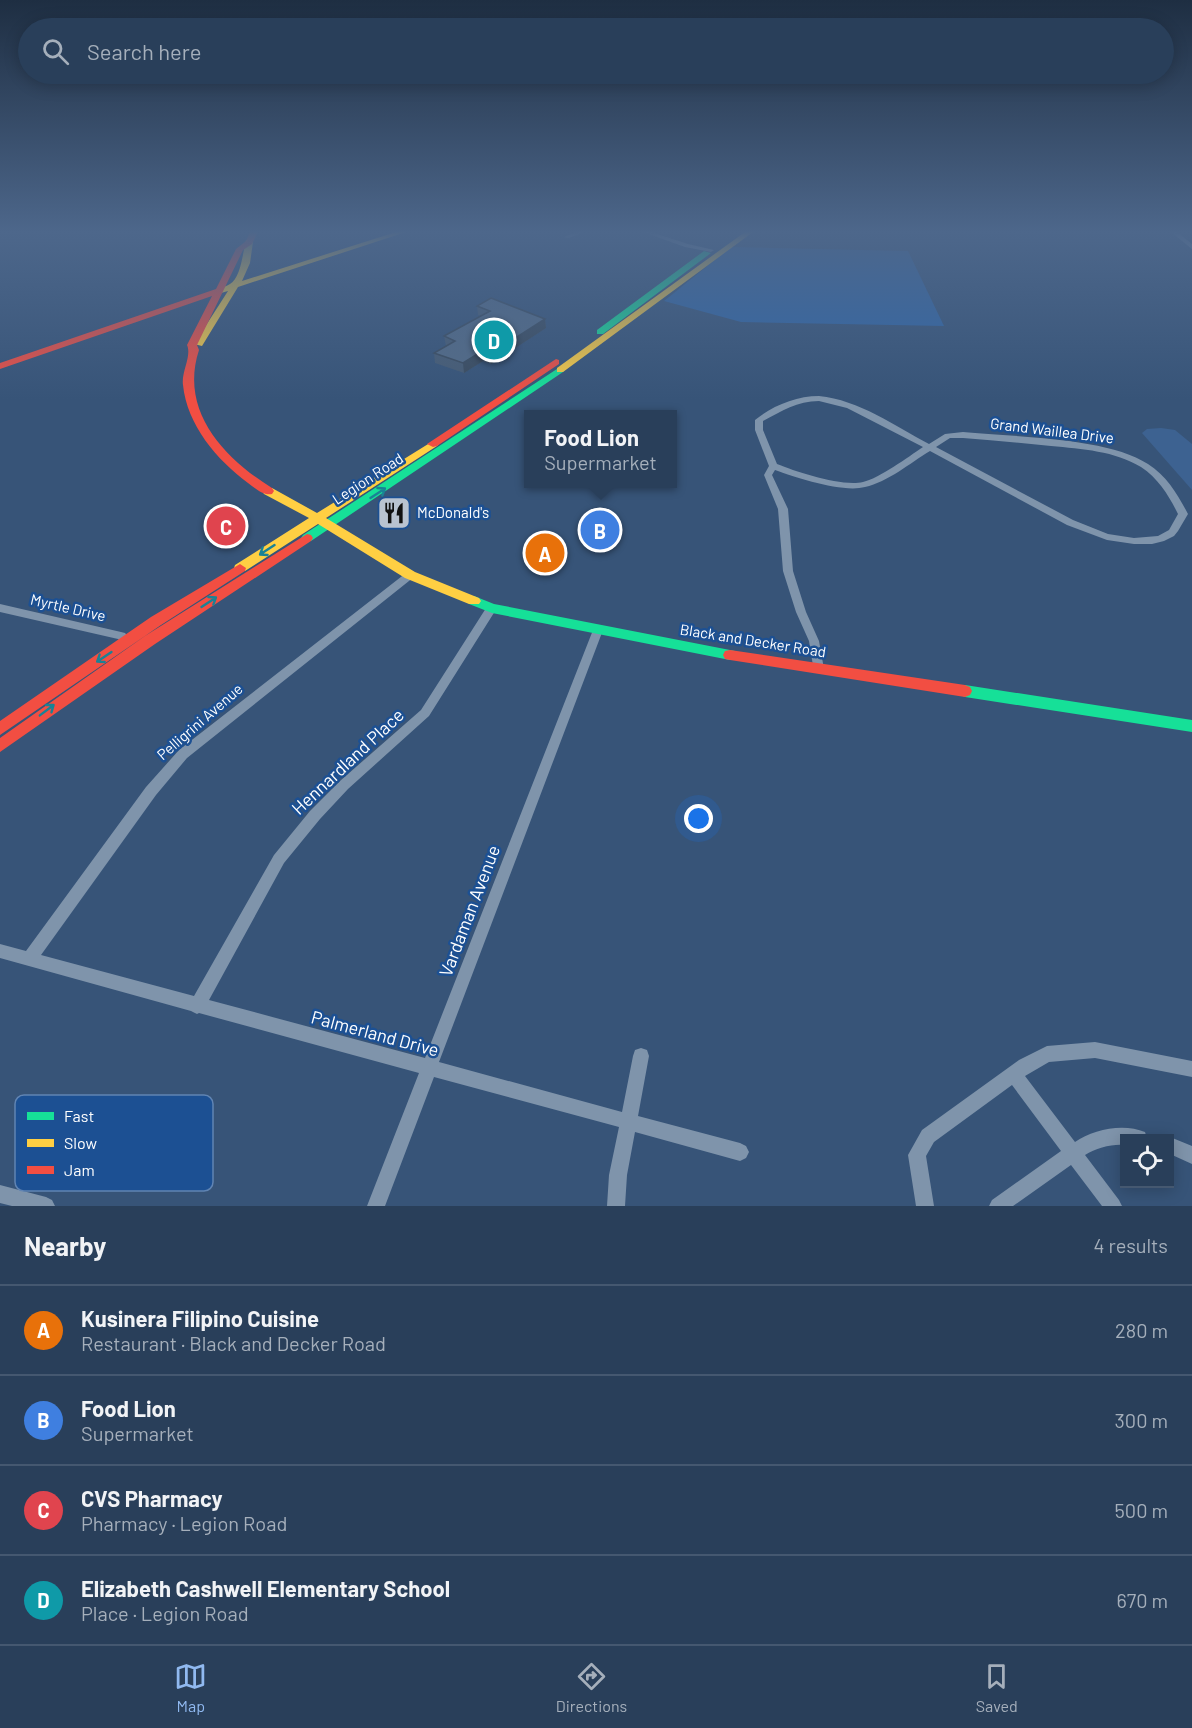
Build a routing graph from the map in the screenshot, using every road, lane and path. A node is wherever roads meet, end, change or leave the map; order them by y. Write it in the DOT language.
graph roads {
  1 [pos="216,288"];
  2 [pos="217,288"];
  3 [pos="226,288"];
  4 [pos="227,288"];
  5 [pos="670,288"];
  6 [pos="658,289"];
  7 [pos="200,325"];
  8 [pos="96,332"];
  9 [pos="597,334"];
  10 [pos="612,334"];
  11 [pos="194,350"];
  12 [pos="0,359"];
  13 [pos="0,366"];
  14 [pos="549,378"];
  15 [pos="494,410"];
  16 [pos="929,447"];
  17 [pos="775,473"];
  18 [pos="322,521"];
  19 [pos="410,575"];
  20 [pos="0,608"];
  21 [pos="492,608"];
  22 [pos="598,630"];
  23 [pos="127,641"];
  24 [pos="818,669"];
  25 [pos="1192,726"];
  26 [pos="0,729"];
  27 [pos="0,746"];
  28 [pos="0,951"];
  29 [pos="29,959"];
  30 [pos="197,1006"];
  31 [pos="641,1056"];
  32 [pos="429,1069"];
  33 [pos="1192,1069"];
  34 [pos="1014,1075"];
  35 [pos="630,1121"];
  36 [pos="1120,1136"];
  37 [pos="1174,1148"];
  38 [pos="740,1152"];
  39 [pos="1073,1154"];
  40 [pos="1192,1155"];
  41 [pos="0,1194"];
  42 [pos="46,1206"];
  43 [pos="376,1206"];
  44 [pos="616,1206"];
  45 [pos="925,1206"];
  46 [pos="998,1206"];
  47 [pos="1113,1206"];
  1 -- 12 [label="main road"];
  2 -- 8 [label="main road"];
  3 -- 7 [label="main road, Black and Decker Road"];
  4 -- 11 [label="main road"];
  5 -- 10 [label="main road, Legion Road"];
  6 -- 9 [label="main road, Legion Road"];
  6 -- 10 [label="main road"];
  7 -- 8 [label="main road"];
  7 -- 11 [label="main road, Black and Decker Road"];
  8 -- 13 [label="main road"];
  9 -- 14 [label="main road"];
  9 -- 15 [label="main road, Legion Road"];
  10 -- 14 [label="main road, Legion Road"];
  11 -- 18 [label="main road, Black and Decker Road"];
  14 -- 15 [label="main road, Legion Road"];
  15 -- 18 [label="main road, Legion Road"];
  18 -- 15 [label="main road, Legion Road, one-way"];
  16 -- 16 [label="street, Grand Waillea Drive"];
  16 -- 17 [label="street, Grand Waillea Drive"];
  16 -- 17 [label="street, Grand Waillea Drive"];
  17 -- 24 [label="street"];
  18 -- 19 [label="main road, Black and Decker Road"];
  18 -- 23 [label="main road, Legion Road, one-way"];
  27 -- 18 [label="main road, Legion Road, one-way"];
  19 -- 21 [label="main road, Black and Decker Road"];
  19 -- 29 [label="street, Pelligrini Avenue"];
  20 -- 23 [label="street, Myrtle Drive"];
  21 -- 22 [label="main road, Black and Decker Road"];
  21 -- 30 [label="street, Hennardland Place"];
  22 -- 24 [label="main road, Black and Decker Road"];
  22 -- 32 [label="street, Vardaman Avenue"];
  23 -- 26 [label="main road, Legion Road, one-way"];
  24 -- 25 [label="main road, Black and Decker Road"];
  28 -- 29 [label="street, Palmerland Drive"];
  29 -- 30 [label="street, Palmerland Drive"];
  30 -- 32 [label="street, Palmerland Drive"];
  31 -- 35 [label="street"];
  32 -- 35 [label="street, Palmerland Drive"];
  32 -- 43 [label="street, Vardaman Avenue"];
  33 -- 34 [label="street"];
  34 -- 39 [label="street"];
  34 -- 45 [label="street"];
  35 -- 38 [label="street, Palmerland Drive"];
  35 -- 44 [label="street"];
  36 -- 39 [label="street"];
  37 -- 40 [label="street"];
  39 -- 46 [label="street"];
  39 -- 47 [label="street"];
  41 -- 42 [label="street"];
}
